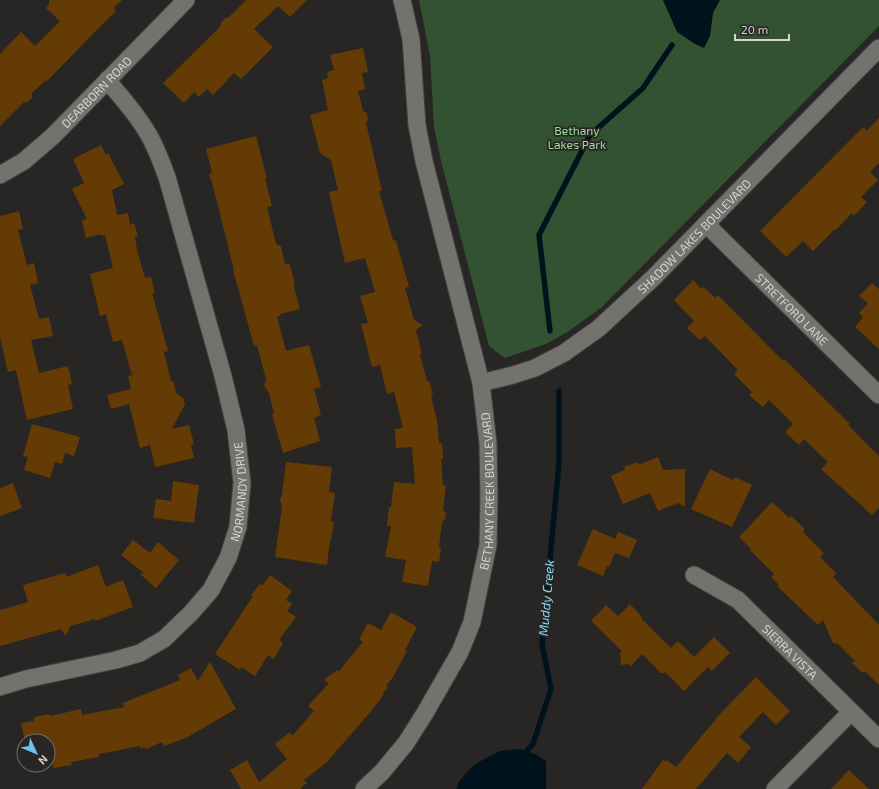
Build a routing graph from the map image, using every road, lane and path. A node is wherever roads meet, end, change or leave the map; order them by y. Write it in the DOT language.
graph roads {
  1 [pos="186,0"];
  2 [pos="402,0"];
  3 [pos="879,48"];
  4 [pos="107,80"];
  5 [pos="0,175"];
  6 [pos="706,224"];
  7 [pos="481,383"];
  8 [pos="879,395"];
  9 [pos="694,575"];
  10 [pos="0,687"];
  11 [pos="851,712"];
  12 [pos="879,740"];
  13 [pos="364,789"];
  14 [pos="775,789"];
  1 -- 4 [label="street, DEARBORN ROAD"];
  2 -- 7 [label="street, BETHANY CREEK BOULEVARD"];
  3 -- 6 [label="street, SHADOW LAKES BOULEVARD"];
  4 -- 5 [label="street, DEARBORN ROAD"];
  4 -- 10 [label="street, NORMANDY DRIVE"];
  6 -- 7 [label="street, SHADOW LAKES BOULEVARD"];
  6 -- 8 [label="street, STRETFORD LANE"];
  7 -- 13 [label="street, BETHANY CREEK BOULEVARD"];
  9 -- 11 [label="street, SIERRA VISTA"];
  11 -- 12 [label="street, SIERRA VISTA"];
  11 -- 14 [label="street"];
}
